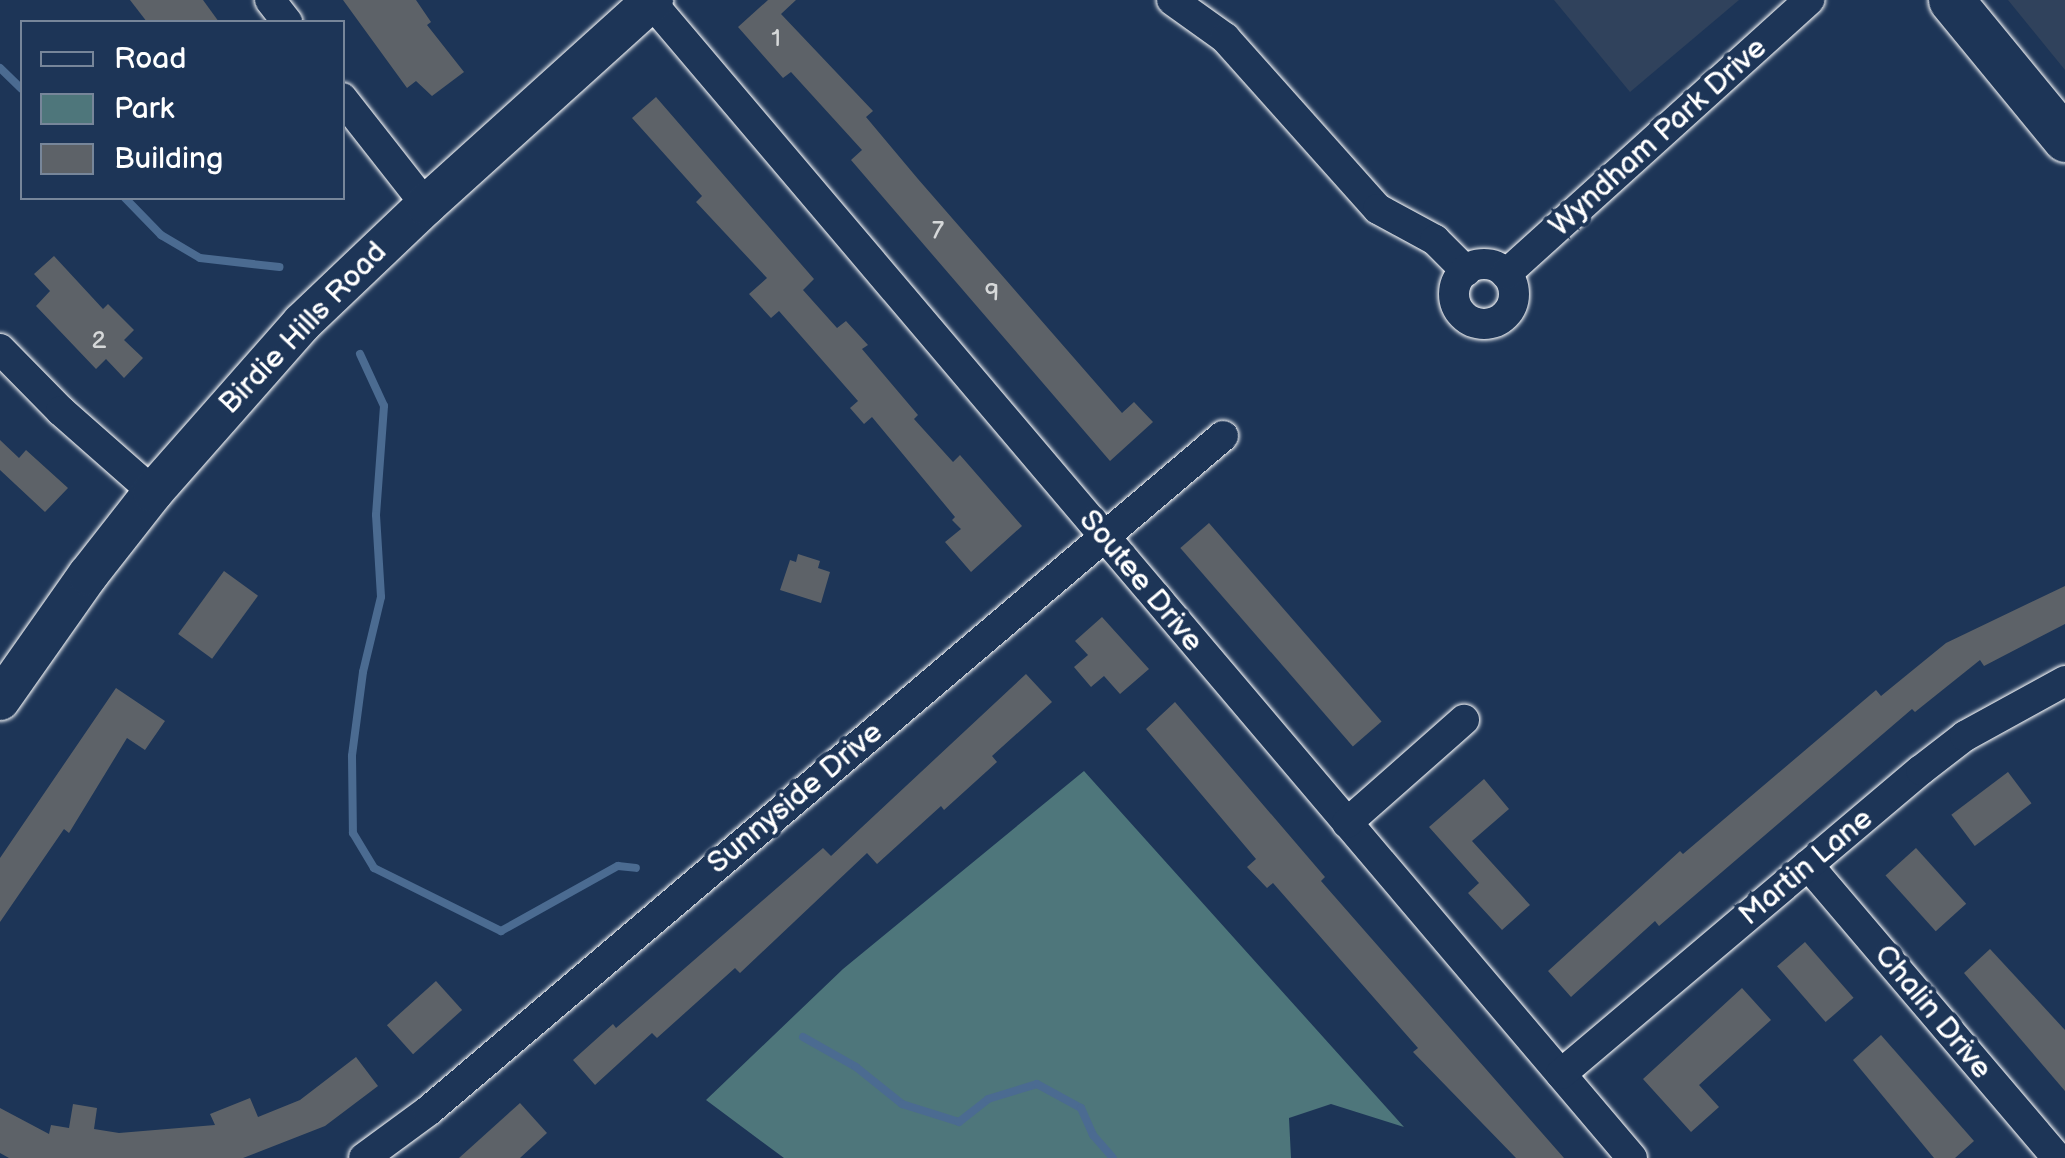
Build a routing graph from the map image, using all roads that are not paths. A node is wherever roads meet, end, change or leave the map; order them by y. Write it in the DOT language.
graph roads {
  1 [pos="270,0"];
  2 [pos="1172,0"];
  3 [pos="1809,0"];
  4 [pos="1951,0"];
  5 [pos="652,1"];
  6 [pos="285,20"];
  7 [pos="345,102"];
  8 [pos="2065,139"];
  9 [pos="426,204"];
  10 [pos="1466,270"];
  11 [pos="1506,274"];
  12 [pos="0,348"];
  13 [pos="1224,436"];
  14 [pos="153,492"];
  15 [pos="1106,539"];
  16 [pos="2065,682"];
  17 [pos="0,700"];
  18 [pos="1464,720"];
  19 [pos="1347,822"];
  20 [pos="1808,865"];
  21 [pos="1561,1074"];
  22 [pos="381,1154"];
  23 [pos="1632,1158"];
  24 [pos="2057,1158"];
  1 -- 6 [label="street"];
  2 -- 10 [label="street"];
  3 -- 11 [label="street, Wyndham Park Drive"];
  4 -- 8 [label="main road"];
  5 -- 9 [label="main road, Birdie Hills Road"];
  5 -- 15 [label="street, Soutee Drive"];
  7 -- 9 [label="street"];
  9 -- 14 [label="main road, Birdie Hills Road"];
  10 -- 11 [label="street"];
  10 -- 11 [label="street"];
  12 -- 14 [label="street"];
  13 -- 15 [label="street, Sunnyside Drive"];
  14 -- 17 [label="main road, Birdie Hills Road"];
  15 -- 19 [label="street, Soutee Drive"];
  15 -- 22 [label="street, Sunnyside Drive"];
  16 -- 20 [label="street, Martin Lane"];
  18 -- 19 [label="street"];
  19 -- 21 [label="street, Soutee Drive"];
  20 -- 21 [label="street, Martin Lane"];
  20 -- 24 [label="street, Chalin Drive"];
  21 -- 23 [label="street, Soutee Drive"];
}
